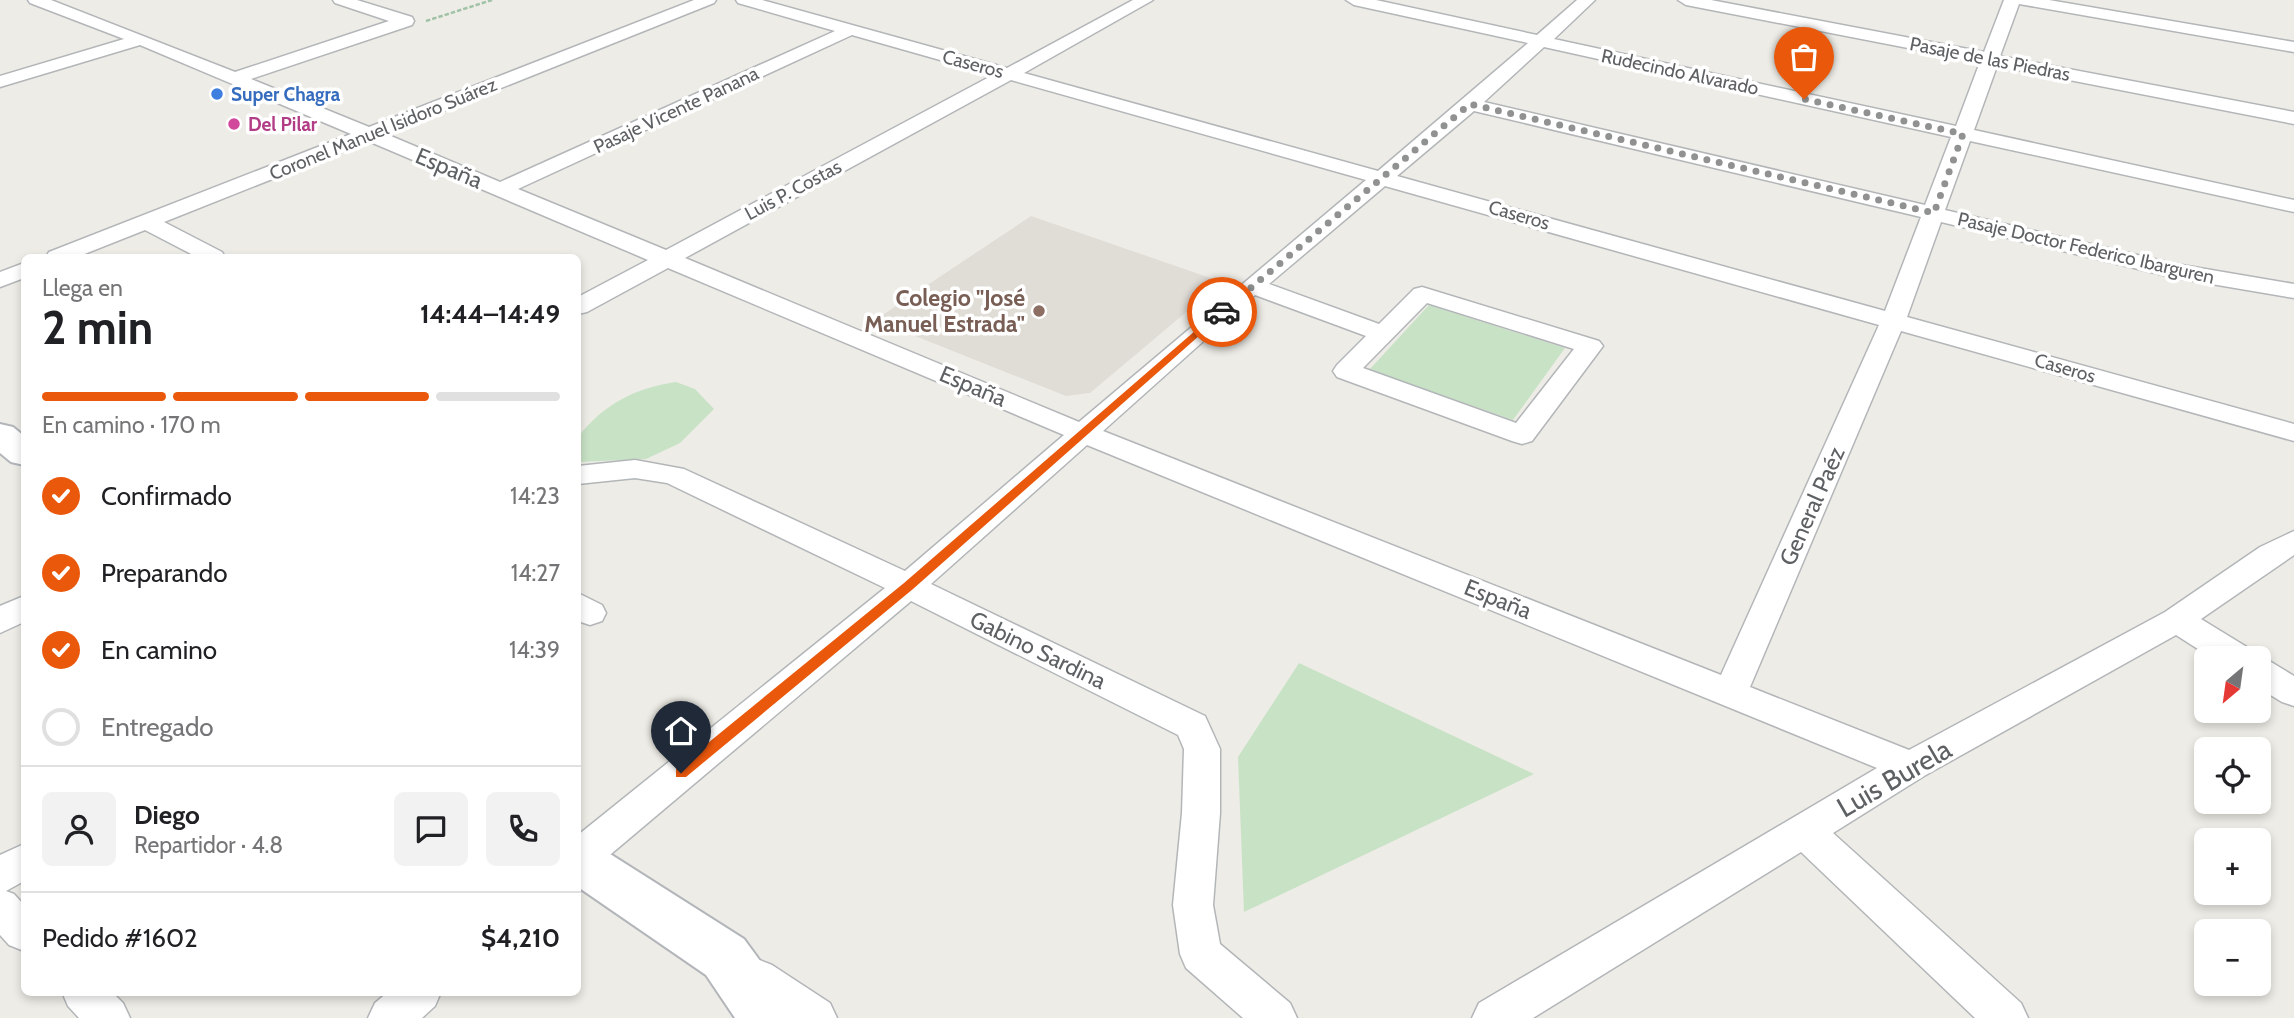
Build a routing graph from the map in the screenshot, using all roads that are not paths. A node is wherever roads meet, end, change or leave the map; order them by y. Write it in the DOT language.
graph roads {
  1 [pos="36,0"];
  2 [pos="341,0"];
  3 [pos="708,0"];
  4 [pos="744,0"];
  5 [pos="1144,0"];
  6 [pos="1354,0"];
  7 [pos="1587,0"];
  8 [pos="1686,0"];
  9 [pos="2012,0"];
  10 [pos="2021,0"];
  11 [pos="850,30"];
  12 [pos="141,39"];
  13 [pos="1541,41"];
  14 [pos="2294,47"];
  15 [pos="1991,59"];
  16 [pos="1010,74"];
  17 [pos="235,78"];
  18 [pos="0,82"];
  19 [pos="1470,104"];
  20 [pos="2294,118"];
  21 [pos="1963,134"];
  22 [pos="370,135"];
  23 [pos="1381,176"];
  24 [pos="501,189"];
  25 [pos="2294,206"];
  26 [pos="1934,213"];
  27 [pos="146,222"];
  28 [pos="65,254"];
  29 [pos="208,254"];
  30 [pos="668,257"];
  31 [pos="21,271"];
  32 [pos="0,280"];
  33 [pos="1252,286"];
  34 [pos="2294,290"];
  35 [pos="581,305"];
  36 [pos="1894,319"];
  37 [pos="1384,334"];
  38 [pos="2294,433"];
  39 [pos="1085,434"];
  40 [pos="0,435"];
  41 [pos="21,452"];
  42 [pos="581,475"];
  43 [pos="2294,541"];
  44 [pos="908,586"];
  45 [pos="21,610"];
  46 [pos="2177,620"];
  47 [pos="0,621"];
  48 [pos="2219,646"];
  49 [pos="2272,679"];
  50 [pos="1731,692"];
  51 [pos="2294,693"];
  52 [pos="1911,766"];
  53 [pos="1803,830"];
  54 [pos="581,857"];
  55 [pos="581,861"];
  56 [pos="21,863"];
  57 [pos="0,876"];
  58 [pos="0,907"];
  59 [pos="21,929"];
  60 [pos="725,957"];
  61 [pos="87,996"];
  62 [pos="415,996"];
  63 [pos="108,1018"];
  64 [pos="390,1018"];
  65 [pos="768,1018"];
  66 [pos="814,1018"];
  67 [pos="1275,1018"];
  68 [pos="1494,1018"];
  69 [pos="2006,1018"];
  1 -- 12 [label="street, España"];
  2 -- 17 [label="street"];
  3 -- 22 [label="street, Coronel Manuel Isidoro Suárez"];
  4 -- 11 [label="street, Caseros"];
  5 -- 16 [label="street, Luis P. Costas"];
  6 -- 13 [label="street, Rudecindo Alvarado"];
  7 -- 13 [label="street"];
  8 -- 15 [label="street, Pasaje de las Piedras"];
  9 -- 15 [label="street, General Paéz"];
  10 -- 14 [label="street"];
  11 -- 16 [label="street, Caseros"];
  11 -- 24 [label="street, Pasaje Vicente Panana"];
  12 -- 17 [label="street, España"];
  12 -- 18 [label="street"];
  13 -- 19 [label="street"];
  13 -- 21 [label="street, Rudecindo Alvarado"];
  15 -- 20 [label="street, Pasaje de las Piedras"];
  15 -- 21 [label="street, General Paéz"];
  16 -- 23 [label="street, Caseros"];
  16 -- 30 [label="street, Luis P. Costas"];
  17 -- 22 [label="street, España"];
  19 -- 23 [label="street"];
  19 -- 26 [label="street, Pasaje Doctor Federico Ibarguren"];
  21 -- 25 [label="street, Rudecindo Alvarado"];
  21 -- 26 [label="street, General Paéz"];
  22 -- 24 [label="street, España"];
  22 -- 27 [label="street, Coronel Manuel Isidoro Suárez"];
  23 -- 33 [label="street"];
  23 -- 36 [label="street, Caseros"];
  24 -- 30 [label="street, España"];
  26 -- 34 [label="street, Pasaje Doctor Federico Ibarguren"];
  26 -- 36 [label="street, General Paéz"];
  27 -- 28 [label="street, Coronel Manuel Isidoro Suárez"];
  27 -- 29 [label="street"];
  30 -- 35 [label="street, Luis P. Costas"];
  30 -- 39 [label="street, España"];
  31 -- 32 [label="street"];
  33 -- 37 [label="street"];
  33 -- 39 [label="street"];
  36 -- 38 [label="street, Caseros"];
  36 -- 50 [label="street, General Paéz"];
  37 -- 37 [label="street"];
  39 -- 44 [label="street"];
  39 -- 50 [label="street, España"];
  40 -- 41 [label="main road"];
  42 -- 44 [label="street, Gabino Sardina"];
  43 -- 46 [label="street, Luis Burela"];
  44 -- 54 [label="street"];
  44 -- 67 [label="street, Gabino Sardina"];
  45 -- 47 [label="street"];
  46 -- 48 [label="street"];
  46 -- 52 [label="street, Luis Burela"];
  49 -- 51 [label="street"];
  50 -- 52 [label="street, España"];
  52 -- 53 [label="street, Luis Burela"];
  53 -- 68 [label="street, Luis Burela"];
  53 -- 69 [label="street"];
  55 -- 60 [label="main road"];
  56 -- 57 [label="street"];
  58 -- 59 [label="street"];
  60 -- 65 [label="main road"];
  60 -- 66 [label="street"];
  61 -- 63 [label="street"];
  62 -- 64 [label="street"];
}
